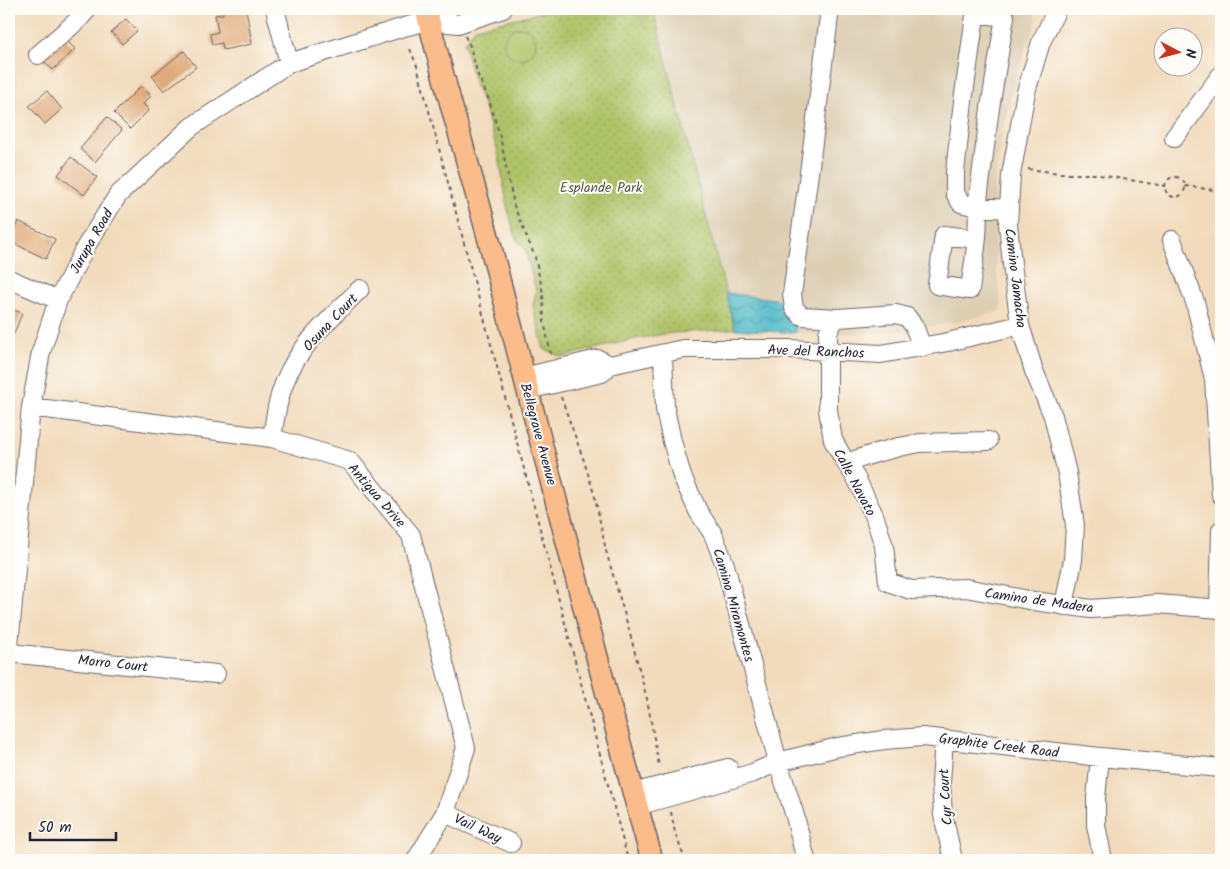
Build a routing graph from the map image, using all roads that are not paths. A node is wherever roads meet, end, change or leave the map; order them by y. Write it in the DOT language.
graph roads {
  1 [pos="86,9"];
  2 [pos="274,9"];
  3 [pos="449,9"];
  4 [pos="502,9"];
  5 [pos="830,9"];
  6 [pos="1057,9"];
  7 [pos="976,11"];
  8 [pos="427,15"];
  9 [pos="38,54"];
  10 [pos="289,63"];
  11 [pos="1221,75"];
  12 [pos="1174,138"];
  13 [pos="977,208"];
  14 [pos="1009,209"];
  15 [pos="976,239"];
  16 [pos="1172,240"];
  17 [pos="9,279"];
  18 [pos="360,289"];
  19 [pos="58,300"];
  20 [pos="838,318"];
  21 [pos="1020,325"];
  22 [pos="922,347"];
  23 [pos="828,351"];
  24 [pos="662,354"];
  25 [pos="526,384"];
  26 [pos="31,407"];
  27 [pos="272,438"];
  28 [pos="988,441"];
  29 [pos="846,463"];
  30 [pos="1221,468"];
  31 [pos="1221,495"];
  32 [pos="1221,530"];
  33 [pos="888,582"];
  34 [pos="1064,606"];
  35 [pos="1220,609"];
  36 [pos="9,645"];
  37 [pos="9,653"];
  38 [pos="216,674"];
  39 [pos="944,739"];
  40 [pos="1100,757"];
  41 [pos="778,762"];
  42 [pos="1221,768"];
  43 [pos="635,799"];
  44 [pos="445,813"];
  45 [pos="511,843"];
  46 [pos="952,855"];
  47 [pos="416,860"];
  48 [pos="652,860"];
  49 [pos="806,860"];
  50 [pos="1103,860"];
  1 -- 9 [label="street"];
  2 -- 10 [label="street"];
  3 -- 8 [label="street"];
  4 -- 8 [label="street"];
  5 -- 20 [label="street"];
  6 -- 14 [label="street, Camino Jamacha"];
  7 -- 13 [label="street"];
  7 -- 13 [label="street"];
  8 -- 10 [label="street, Jurupa Road"];
  8 -- 25 [label="main road, Bellegrave Avenue"];
  10 -- 19 [label="street, Jurupa Road"];
  11 -- 12 [label="street"];
  13 -- 14 [label="street"];
  13 -- 15 [label="street"];
  14 -- 21 [label="street, Camino Jamacha"];
  16 -- 30 [label="street"];
  17 -- 19 [label="street"];
  18 -- 27 [label="street, Osuna Court"];
  19 -- 26 [label="street, Jurupa Road"];
  20 -- 22 [label="street"];
  20 -- 23 [label="street, Calle Navato"];
  21 -- 22 [label="street, Ave del Ranchos"];
  21 -- 34 [label="street, Camino Jamacha"];
  22 -- 23 [label="street, Ave del Ranchos"];
  23 -- 24 [label="street, Ave del Ranchos"];
  23 -- 29 [label="street, Calle Navato"];
  24 -- 25 [label="street, Ave del Ranchos"];
  24 -- 41 [label="street, Camino Miramontes"];
  25 -- 43 [label="main road, Bellegrave Avenue"];
  26 -- 27 [label="street, Antigua Drive"];
  26 -- 36 [label="street, Jurupa Road"];
  27 -- 44 [label="street, Antigua Drive"];
  28 -- 29 [label="street"];
  29 -- 33 [label="street, Calle Navato"];
  30 -- 31 [label="street"];
  32 -- 35 [label="street"];
  33 -- 34 [label="street, Camino de Madera"];
  34 -- 35 [label="street, Camino de Madera"];
  37 -- 38 [label="street, Morro Court"];
  39 -- 40 [label="street, Graphite Creek Road"];
  39 -- 41 [label="street, Graphite Creek Road"];
  39 -- 46 [label="street, Cyr Court"];
  40 -- 42 [label="street, Graphite Creek Road"];
  40 -- 50 [label="street"];
  41 -- 43 [label="street, Graphite Creek Road"];
  41 -- 49 [label="street, Camino Miramontes"];
  43 -- 48 [label="main road, Bellegrave Avenue"];
  44 -- 45 [label="street, Vail Way"];
  44 -- 47 [label="street, Antigua Drive"];
}
